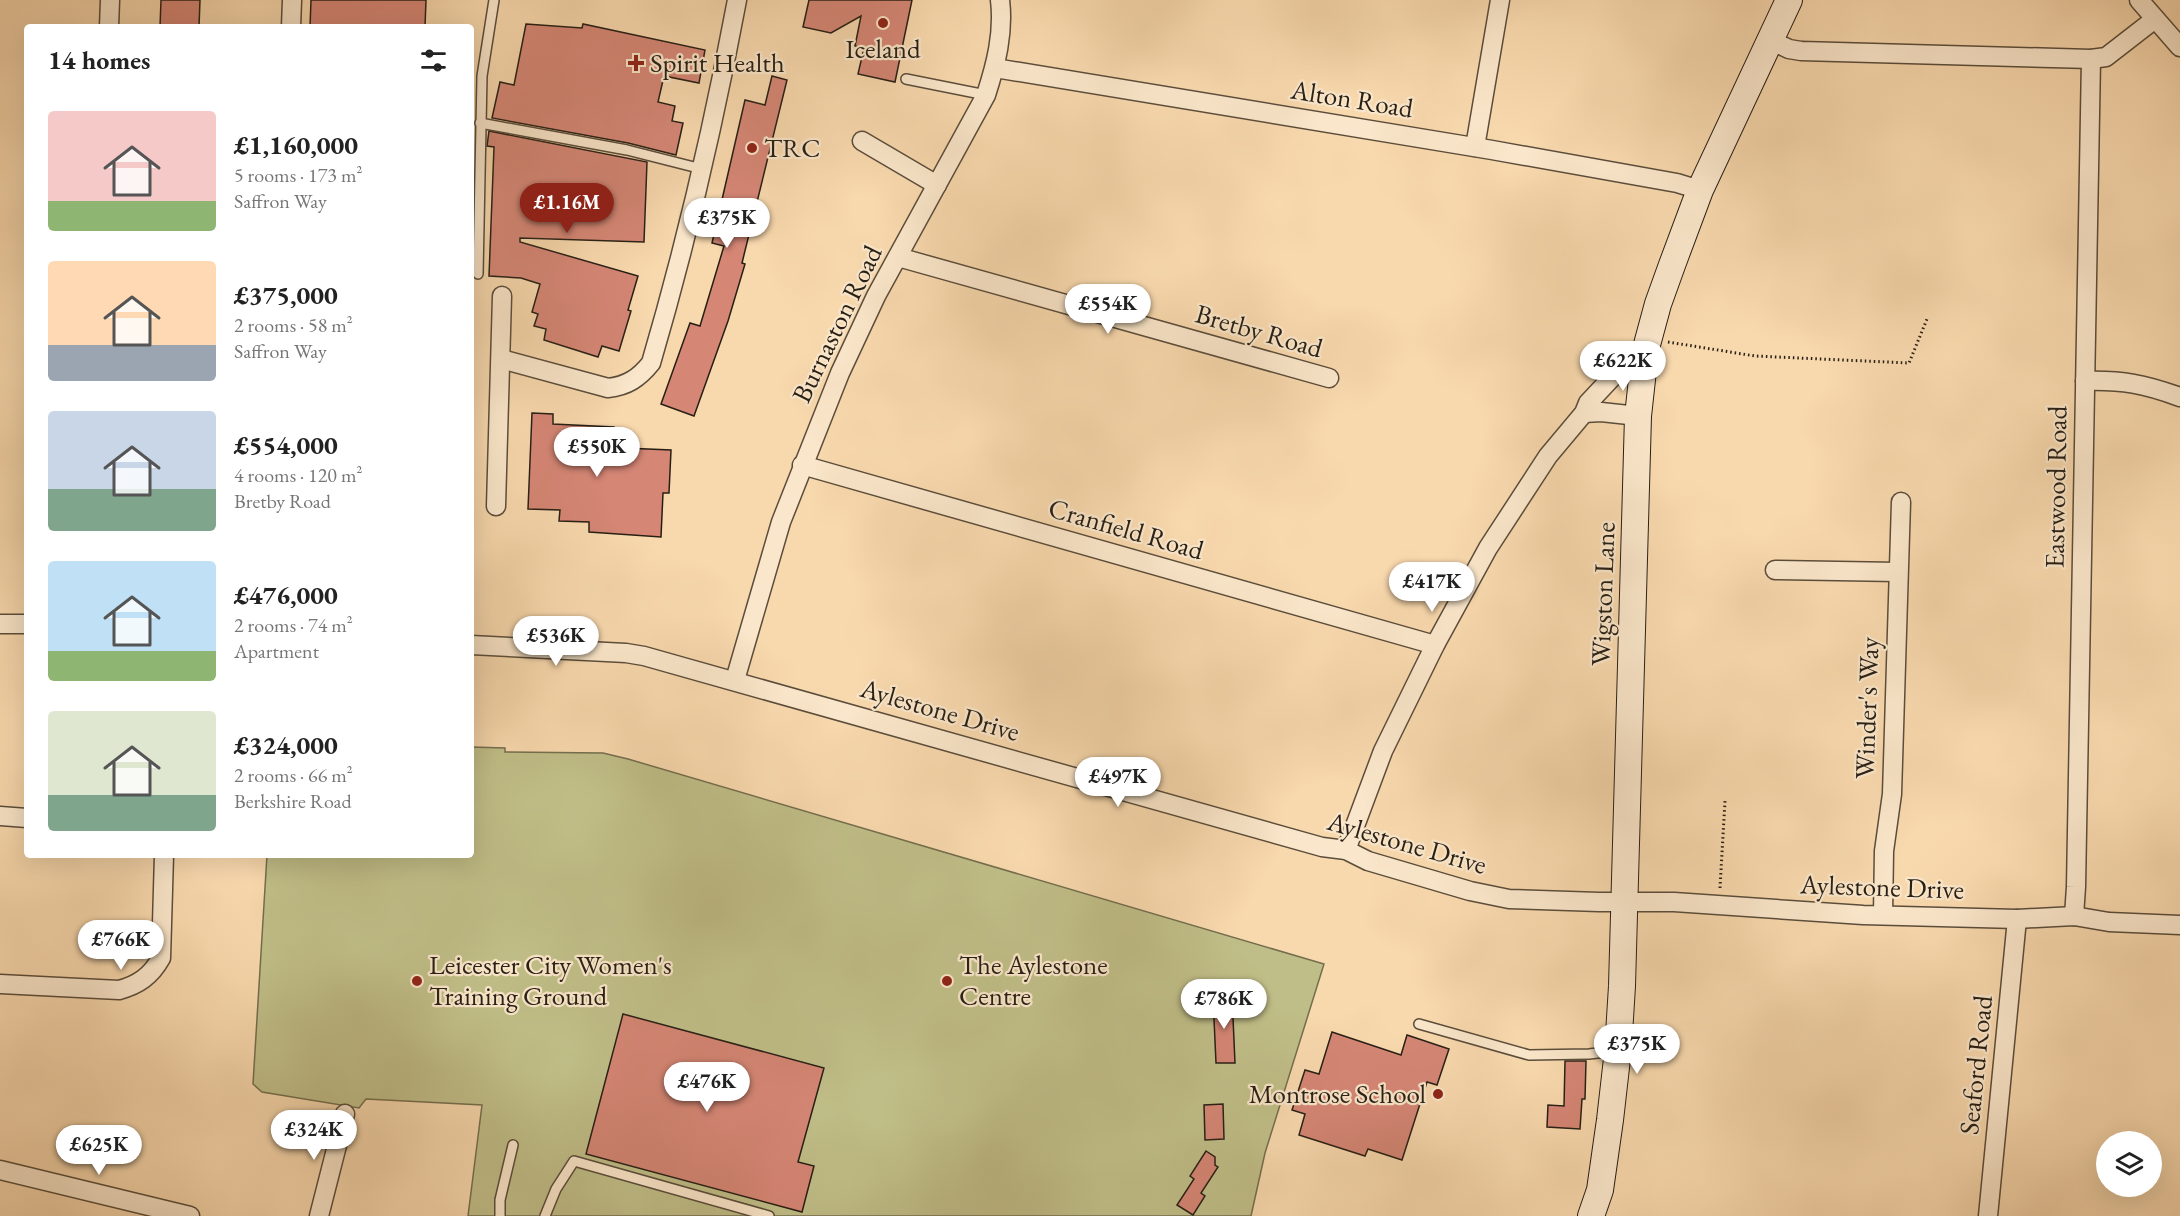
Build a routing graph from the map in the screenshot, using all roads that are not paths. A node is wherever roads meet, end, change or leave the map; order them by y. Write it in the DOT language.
graph roads {
  1 [pos="110,0"];
  2 [pos="292,0"];
  3 [pos="494,0"];
  4 [pos="737,0"];
  5 [pos="1000,0"];
  6 [pos="1500,0"];
  7 [pos="1789,0"];
  8 [pos="2139,0"];
  9 [pos="2156,19"];
  10 [pos="109,24"];
  11 [pos="291,24"];
  12 [pos="1772,41"];
  13 [pos="2180,47"];
  14 [pos="2091,59"];
  15 [pos="995,68"];
  16 [pos="906,79"];
  17 [pos="986,95"];
  18 [pos="480,123"];
  19 [pos="862,141"];
  20 [pos="1475,147"];
  21 [pos="702,169"];
  22 [pos="937,185"];
  23 [pos="1700,190"];
  24 [pos="898,257"];
  25 [pos="478,274"];
  26 [pos="502,296"];
  27 [pos="1647,346"];
  28 [pos="501,359"];
  29 [pos="1329,378"];
  30 [pos="2085,381"];
  31 [pos="2180,397"];
  32 [pos="1584,413"];
  33 [pos="1638,416"];
  34 [pos="802,465"];
  35 [pos="1901,502"];
  36 [pos="496,506"];
  37 [pos="1775,570"];
  38 [pos="1898,572"];
  39 [pos="0,624"];
  40 [pos="24,624"];
  41 [pos="474,645"];
  42 [pos="1435,645"];
  43 [pos="735,680"];
  44 [pos="0,816"];
  45 [pos="24,818"];
  46 [pos="1346,850"];
  47 [pos="164,858"];
  48 [pos="1625,901"];
  49 [pos="1883,915"];
  50 [pos="2074,916"];
  51 [pos="2017,918"];
  52 [pos="2180,925"];
  53 [pos="0,984"];
  54 [pos="1419,1024"];
  55 [pos="1618,1050"];
  56 [pos="345,1114"];
  57 [pos="513,1145"];
  58 [pos="0,1170"];
  59 [pos="190,1216"];
  60 [pos="319,1216"];
  61 [pos="500,1216"];
  62 [pos="545,1216"];
  63 [pos="769,1216"];
  64 [pos="1591,1216"];
  65 [pos="1988,1216"];
  1 -- 10 [label="street"];
  2 -- 11 [label="street"];
  3 -- 18 [label="lane"];
  4 -- 21 [label="street"];
  5 -- 15 [label="street, Burnaston Road"];
  6 -- 20 [label="street"];
  7 -- 12 [label="street, Wigston Lane"];
  8 -- 9 [label="street"];
  9 -- 13 [label="street"];
  9 -- 14 [label="street"];
  12 -- 14 [label="street"];
  12 -- 23 [label="street, Wigston Lane"];
  14 -- 30 [label="street, Eastwood Road"];
  15 -- 17 [label="street, Burnaston Road"];
  15 -- 20 [label="street, Alton Road"];
  16 -- 17 [label="lane"];
  17 -- 22 [label="street, Burnaston Road"];
  18 -- 21 [label="lane"];
  18 -- 25 [label="lane"];
  19 -- 22 [label="street"];
  20 -- 23 [label="street, Alton Road"];
  21 -- 28 [label="street"];
  22 -- 24 [label="street, Burnaston Road"];
  23 -- 27 [label="street, Wigston Lane"];
  24 -- 29 [label="street, Bretby Road"];
  24 -- 34 [label="street, Burnaston Road"];
  26 -- 28 [label="street"];
  27 -- 32 [label="street"];
  27 -- 33 [label="street, Wigston Lane"];
  28 -- 36 [label="street"];
  30 -- 31 [label="street"];
  30 -- 50 [label="street, Eastwood Road"];
  32 -- 33 [label="street"];
  32 -- 42 [label="street"];
  33 -- 48 [label="street, Wigston Lane"];
  34 -- 42 [label="street, Cranfield Road"];
  34 -- 43 [label="street, Burnaston Road"];
  35 -- 38 [label="street, Winder's Way"];
  37 -- 38 [label="street"];
  38 -- 49 [label="street, Winder's Way"];
  39 -- 40 [label="street"];
  41 -- 43 [label="street, Aylestone Drive"];
  42 -- 46 [label="street"];
  43 -- 46 [label="street, Aylestone Drive"];
  44 -- 45 [label="street"];
  46 -- 48 [label="street, Aylestone Drive"];
  47 -- 53 [label="street"];
  48 -- 49 [label="street, Aylestone Drive"];
  48 -- 55 [label="street, Wigston Lane"];
  49 -- 51 [label="street, Aylestone Drive"];
  50 -- 51 [label="street, Aylestone Drive"];
  50 -- 52 [label="street, Aylestone Drive"];
  51 -- 65 [label="street, Seaford Road"];
  54 -- 55 [label="lane"];
  55 -- 64 [label="street, Wigston Lane"];
  56 -- 60 [label="street"];
  57 -- 61 [label="lane"];
  58 -- 59 [label="street"];
  62 -- 63 [label="lane"];
}
